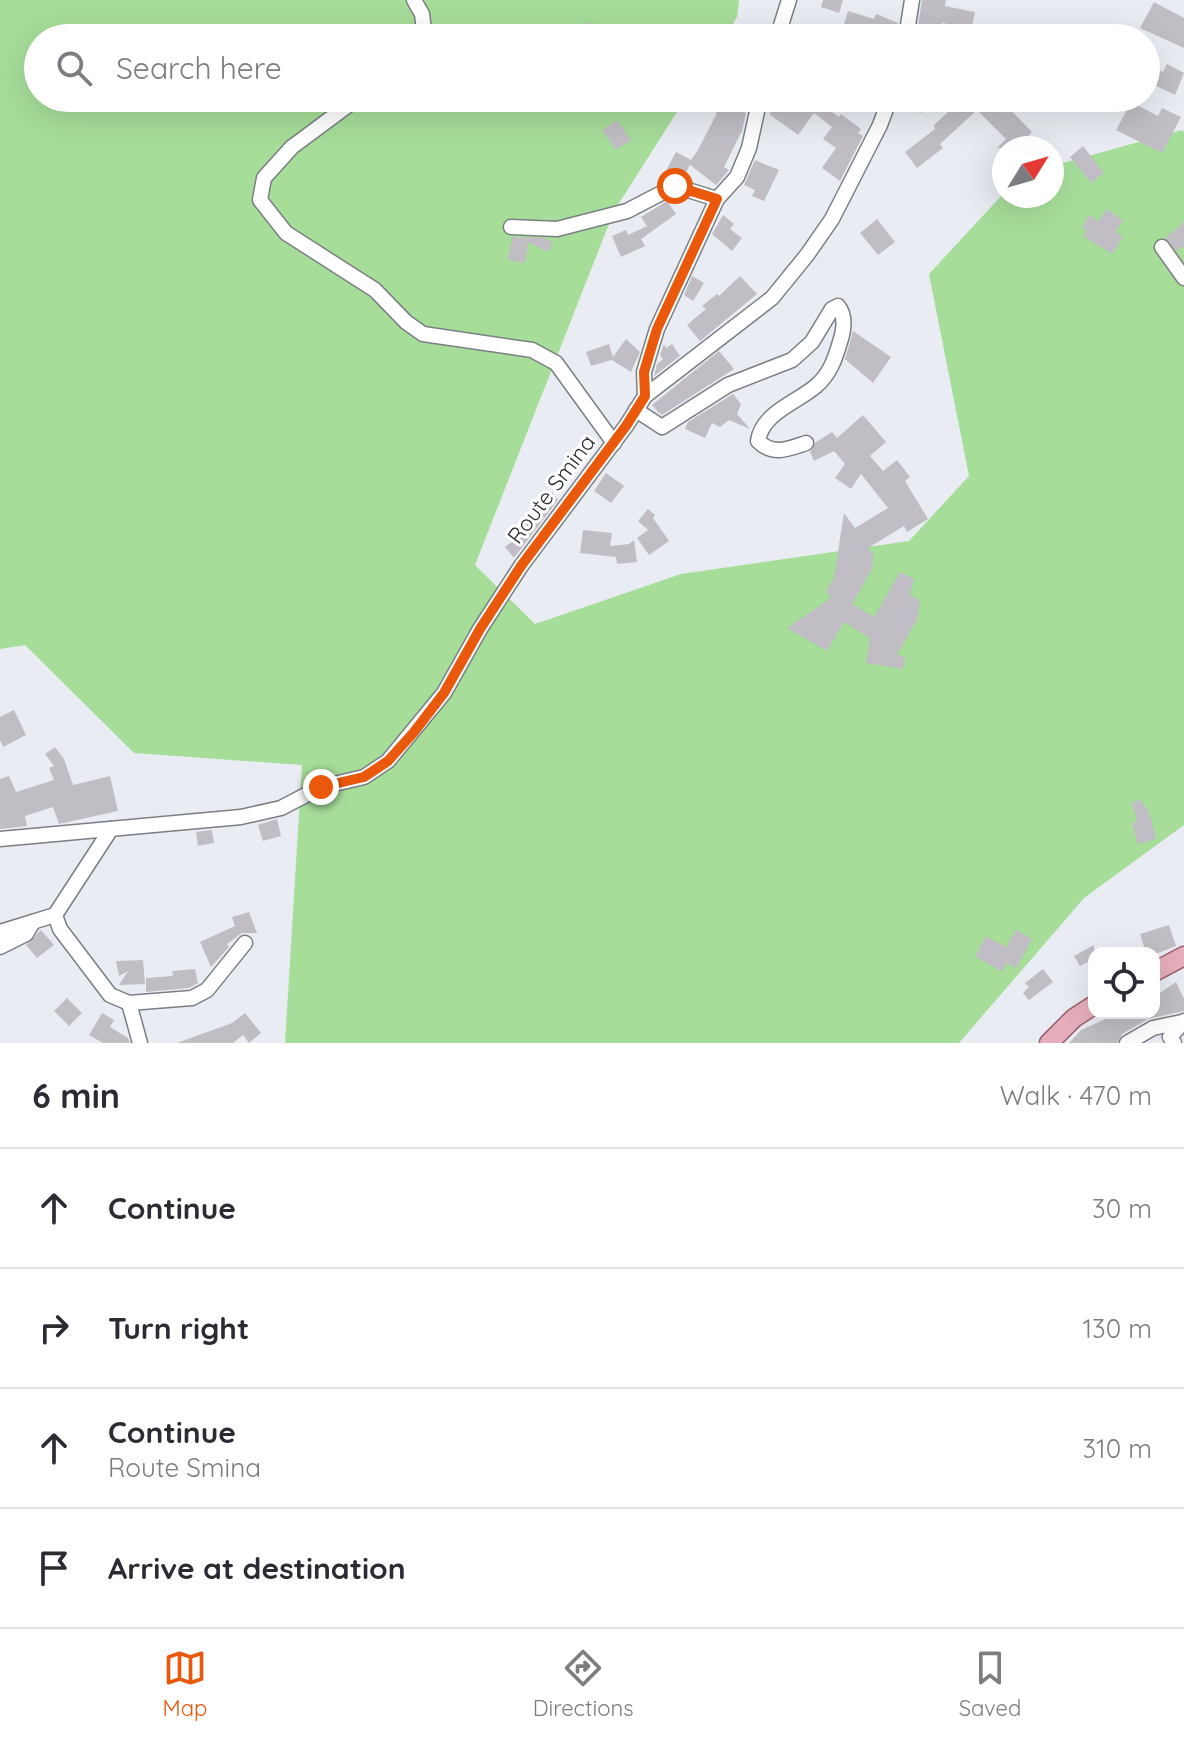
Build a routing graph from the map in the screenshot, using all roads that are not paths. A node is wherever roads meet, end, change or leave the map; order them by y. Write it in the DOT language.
graph roads {
  1 [pos="414,0"];
  2 [pos="789,0"];
  3 [pos="912,0"];
  4 [pos="423,24"];
  5 [pos="781,24"];
  6 [pos="908,24"];
  7 [pos="339,112"];
  8 [pos="757,112"];
  9 [pos="885,112"];
  10 [pos="717,199"];
  11 [pos="511,227"];
  12 [pos="1162,247"];
  13 [pos="1184,278"];
  14 [pos="645,396"];
  15 [pos="636,410"];
  16 [pos="614,443"];
  17 [pos="806,443"];
  18 [pos="111,829"];
  19 [pos="0,839"];
  20 [pos="55,915"];
  21 [pos="33,922"];
  22 [pos="0,932"];
  23 [pos="245,943"];
  24 [pos="0,947"];
  25 [pos="1184,956"];
  26 [pos="1160,969"];
  27 [pos="129,1003"];
  28 [pos="1088,1009"];
  29 [pos="1183,1022"];
  30 [pos="140,1043"];
  31 [pos="1049,1043"];
  32 [pos="1127,1043"];
  33 [pos="1174,1043"];
  1 -- 4 [label="street"];
  2 -- 5 [label="street"];
  3 -- 6 [label="street"];
  7 -- 16 [label="street"];
  8 -- 10 [label="street"];
  9 -- 14 [label="street, Route Smina"];
  10 -- 11 [label="street"];
  10 -- 14 [label="street"];
  12 -- 13 [label="street"];
  14 -- 15 [label="street, Route Smina"];
  15 -- 16 [label="street, Route Smina"];
  15 -- 17 [label="street"];
  16 -- 18 [label="street, Route Smina"];
  18 -- 19 [label="street, Route Smina"];
  18 -- 20 [label="street"];
  20 -- 21 [label="street"];
  20 -- 27 [label="street"];
  21 -- 22 [label="street"];
  21 -- 24 [label="street"];
  23 -- 27 [label="street"];
  25 -- 26 [label="main road"];
  27 -- 30 [label="street"];
  28 -- 31 [label="main road"];
  29 -- 32 [label="street"];
  29 -- 33 [label="street"];
}
